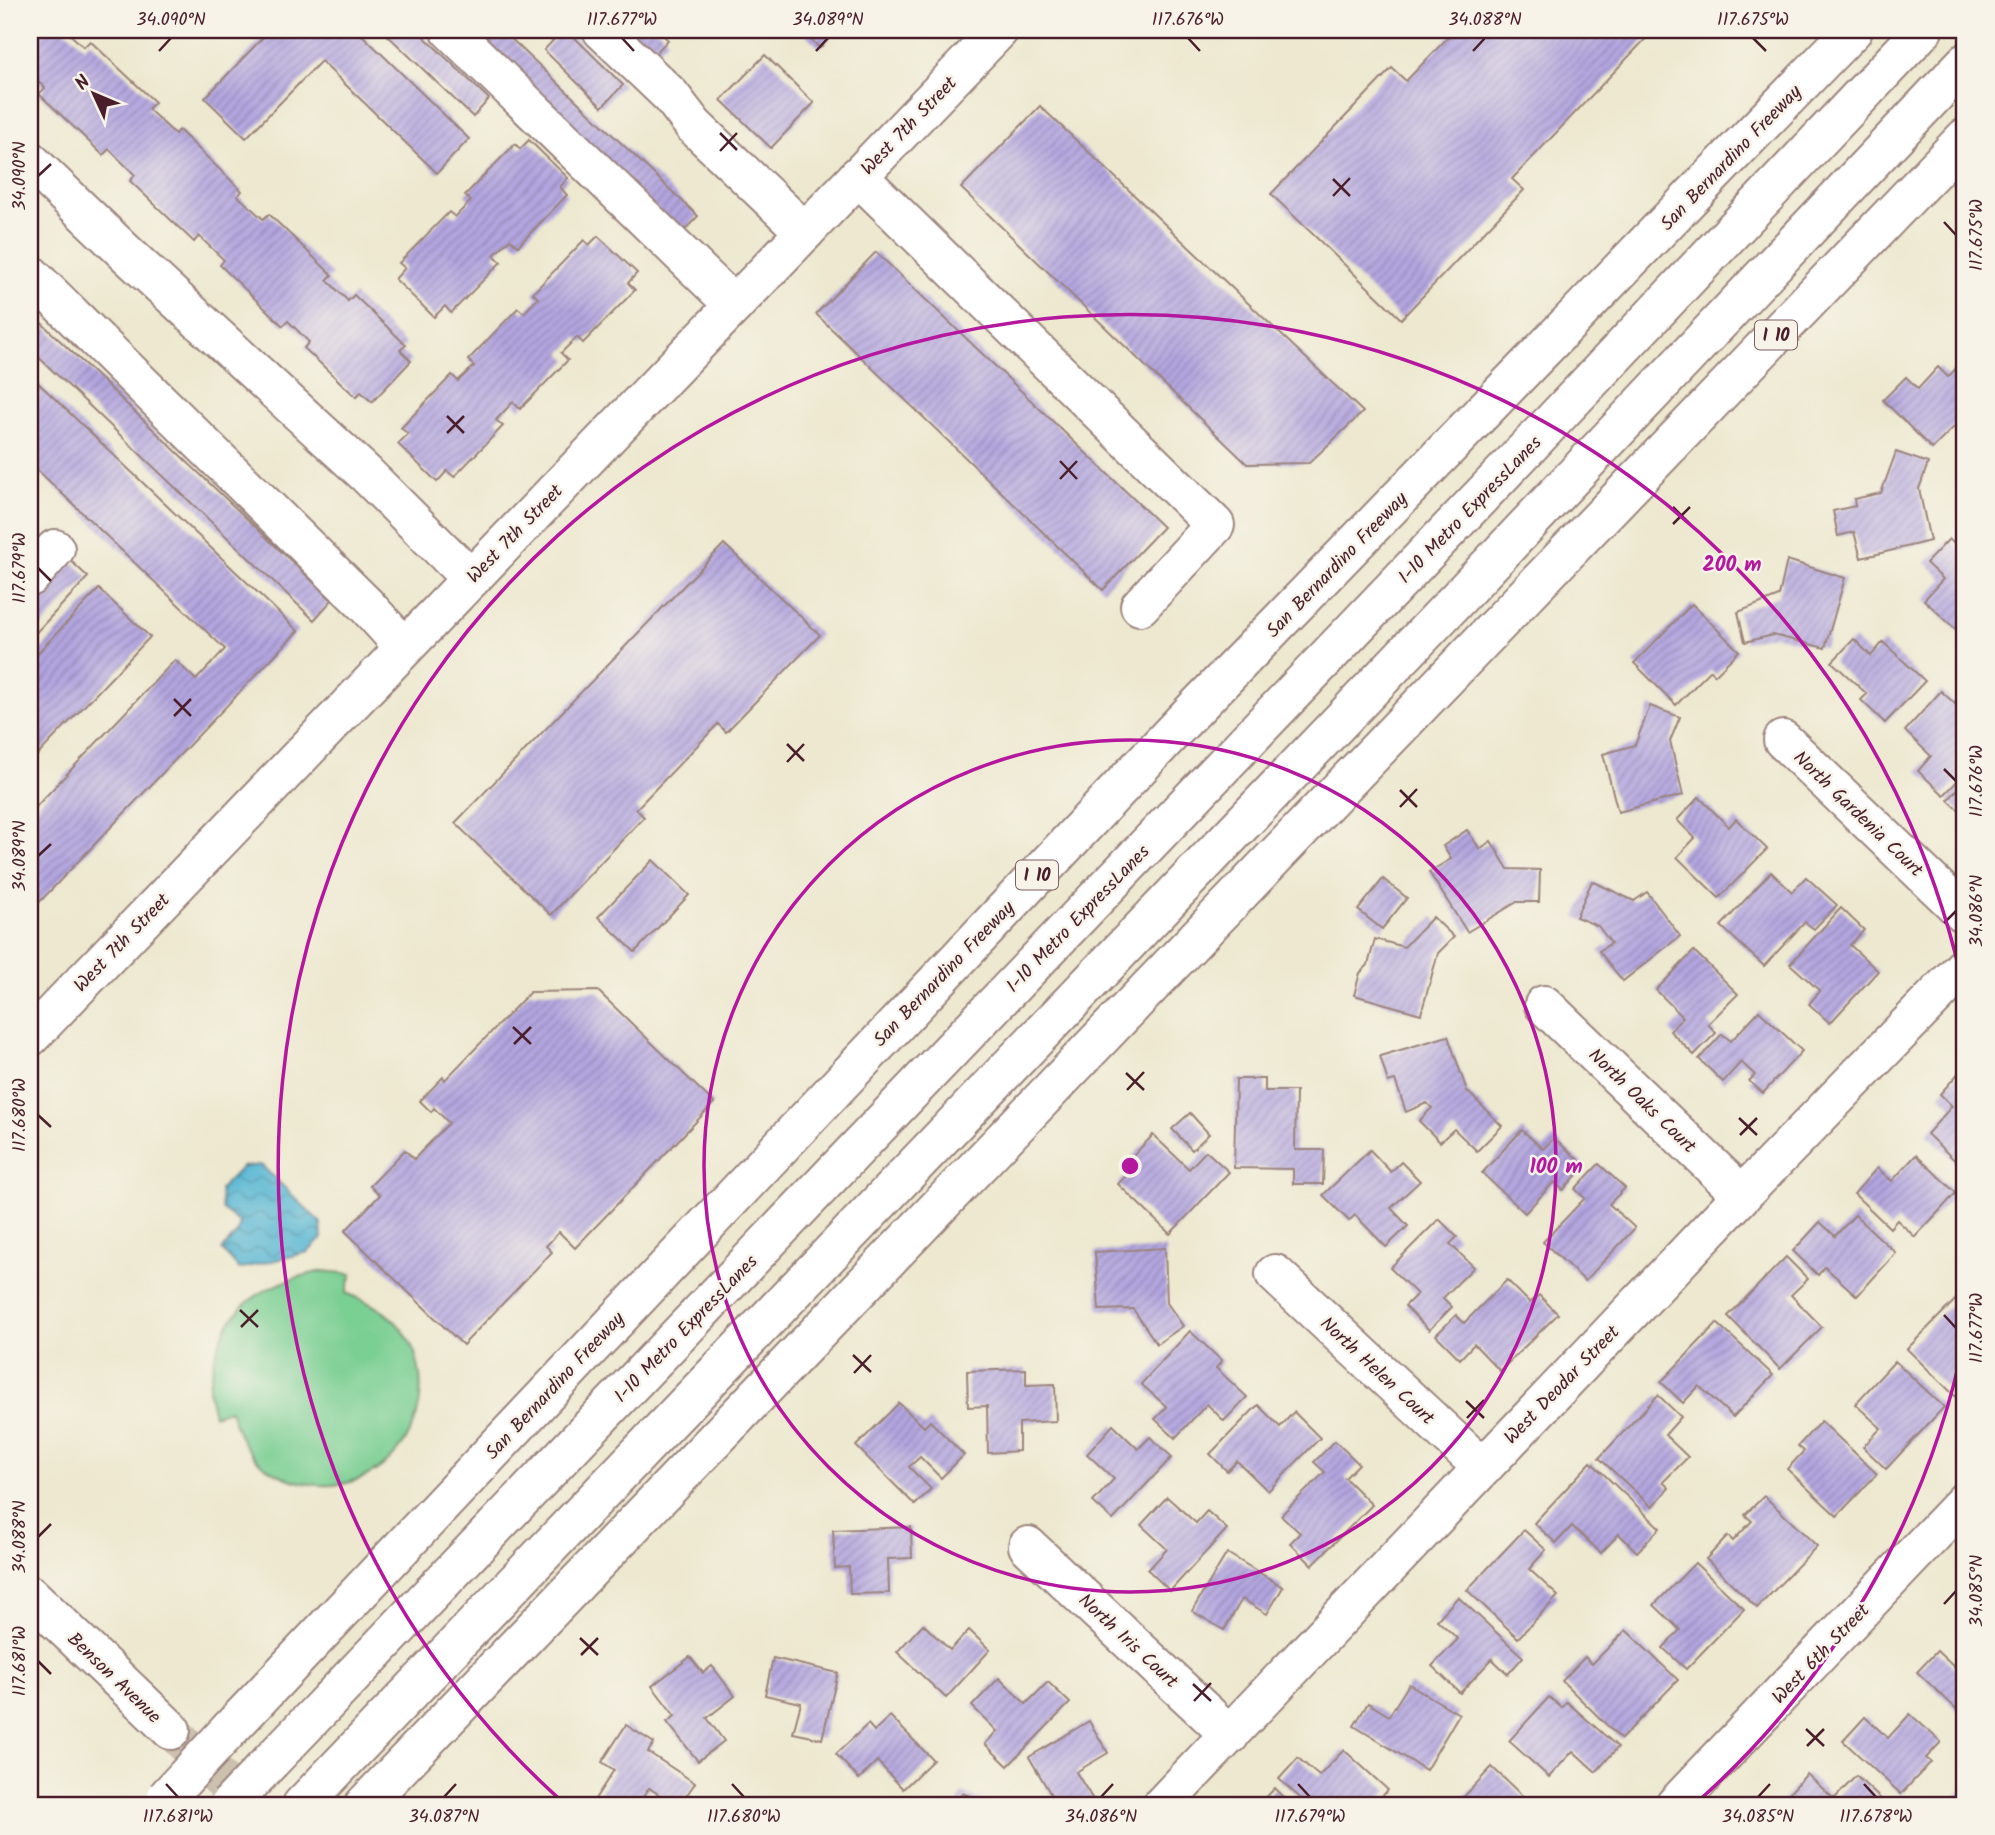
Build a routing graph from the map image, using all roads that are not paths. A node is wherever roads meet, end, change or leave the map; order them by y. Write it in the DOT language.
graph roads {
  1 [pos="450,30"];
  2 [pos="602,30"];
  3 [pos="999,30"];
  4 [pos="1853,30"];
  5 [pos="1923,30"];
  6 [pos="1965,63"];
  7 [pos="1963,141"];
  8 [pos="30,161"];
  9 [pos="858,176"];
  10 [pos="805,232"];
  11 [pos="30,274"];
  12 [pos="734,305"];
  13 [pos="471,579"];
  14 [pos="1140,606"];
  15 [pos="404,648"];
  16 [pos="1783,740"];
  17 [pos="1965,914"];
  18 [pos="1965,966"];
  19 [pos="1544,1005"];
  20 [pos="30,1037"];
  21 [pos="1742,1195"];
  22 [pos="1275,1274"];
  23 [pos="1482,1467"];
  24 [pos="1965,1501"];
  25 [pos="1028,1546"];
  26 [pos="30,1595"];
  27 [pos="171,1730"];
  28 [pos="1230,1735"];
  29 [pos="307,1801"];
  30 [pos="163,1802"];
  31 [pos="229,1805"];
  32 [pos="363,1805"];
  33 [pos="1162,1805"];
  34 [pos="1675,1805"];
  1 -- 12 [label="main road"];
  2 -- 10 [label="main road"];
  3 -- 9 [label="main road, West 7th Street"];
  4 -- 30 [label="main road, San Bernardino Freeway / I 10, bridge"];
  5 -- 31 [label="main road, I-10 Metro ExpressLanes, bridge"];
  6 -- 29 [label="main road"];
  7 -- 32 [label="main road, I 10"];
  8 -- 13 [label="main road"];
  9 -- 10 [label="main road, West 7th Street"];
  9 -- 14 [label="main road"];
  10 -- 12 [label="main road, West 7th Street"];
  11 -- 15 [label="main road"];
  12 -- 13 [label="main road, West 7th Street"];
  13 -- 15 [label="main road, West 7th Street"];
  15 -- 20 [label="main road, West 7th Street"];
  16 -- 17 [label="main road, North Gardenia Court"];
  18 -- 21 [label="main road, West Deodar Street"];
  19 -- 21 [label="main road, North Oaks Court"];
  21 -- 23 [label="main road, West Deodar Street"];
  22 -- 23 [label="main road, North Helen Court"];
  23 -- 28 [label="main road, West Deodar Street"];
  24 -- 34 [label="main road, West 6th Street"];
  25 -- 28 [label="main road, North Iris Court"];
  26 -- 27 [label="main road, Benson Avenue"];
  28 -- 33 [label="main road, West Deodar Street"];
}
